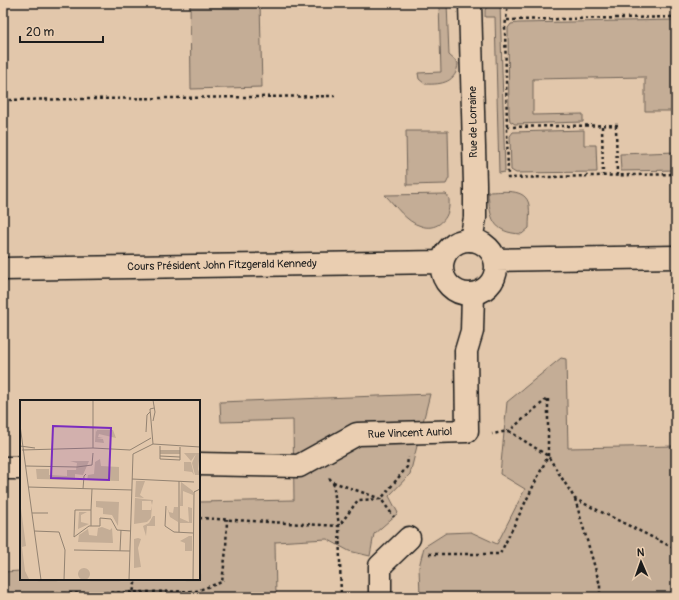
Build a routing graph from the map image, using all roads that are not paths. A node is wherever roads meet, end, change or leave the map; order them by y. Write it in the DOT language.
graph roads {
  1 [pos="470,3"];
  2 [pos="471,240"];
  3 [pos="676,257"];
  4 [pos="495,260"];
  5 [pos="442,262"];
  6 [pos="3,269"];
  7 [pos="473,294"];
  8 [pos="200,464"];
  9 [pos="3,468"];
  10 [pos="20,468"];
  11 [pos="409,538"];
  12 [pos="380,597"];
  1 -- 2 [label="street, Rue de Lorraine"];
  2 -- 4 [label="street"];
  2 -- 5 [label="street"];
  3 -- 4 [label="street"];
  4 -- 7 [label="street"];
  5 -- 6 [label="street, Cours Président John Fitzgerald Kennedy"];
  5 -- 7 [label="street"];
  7 -- 8 [label="street, Rue Vincent Auriol"];
  9 -- 10 [label="street"];
  11 -- 12 [label="street"];
}
